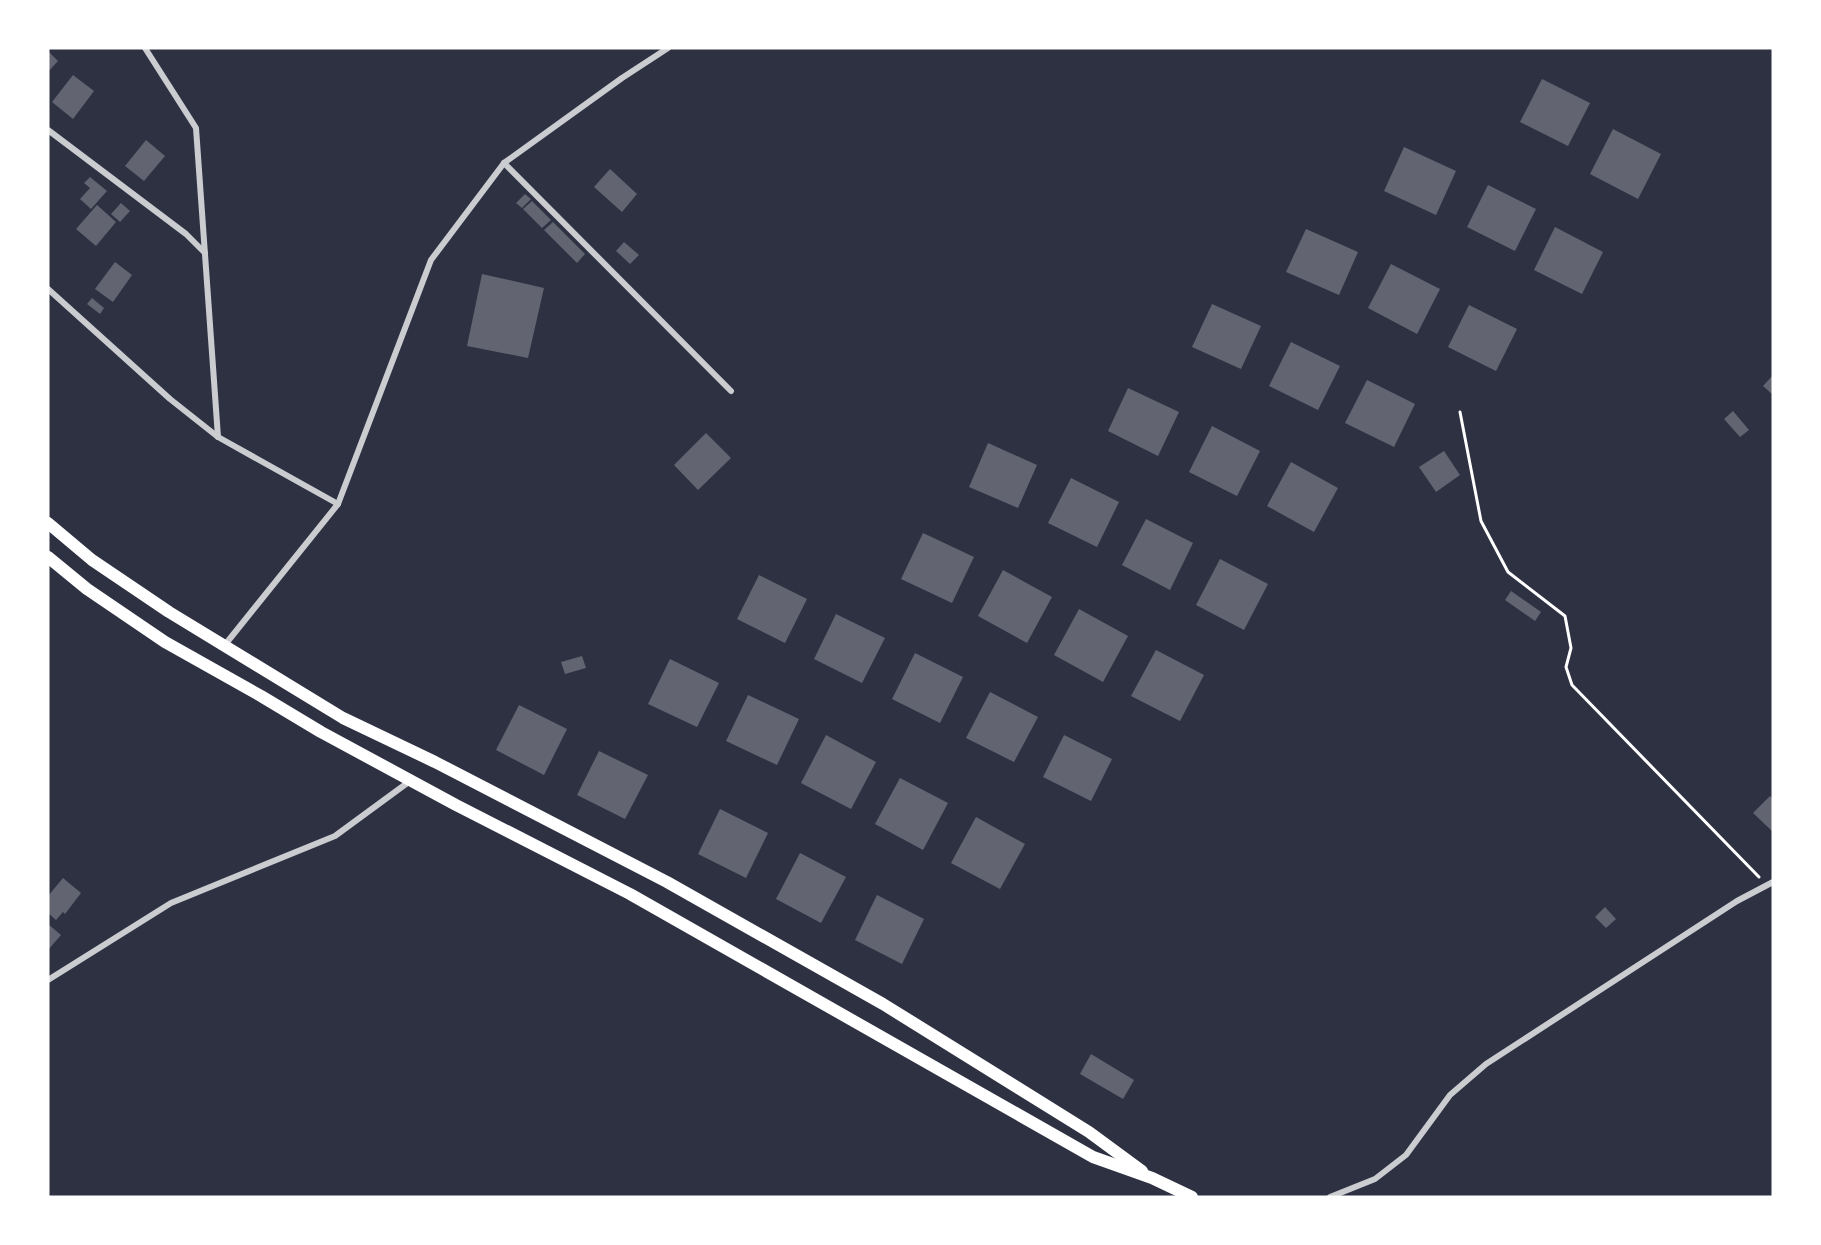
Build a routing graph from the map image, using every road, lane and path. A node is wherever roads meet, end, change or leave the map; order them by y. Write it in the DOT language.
graph roads {
  1 [pos="145,48"];
  2 [pos="668,48"];
  3 [pos="48,130"];
  4 [pos="504,163"];
  5 [pos="205,254"];
  6 [pos="48,289"];
  7 [pos="731,391"];
  8 [pos="1460,412"];
  9 [pos="218,437"];
  10 [pos="338,504"];
  11 [pos="48,522"];
  12 [pos="48,557"];
  13 [pos="224,646"];
  14 [pos="411,781"];
  15 [pos="1770,883"];
  16 [pos="48,980"];
  17 [pos="1152,1178"];
  18 [pos="1192,1197"];
  19 [pos="1330,1197"];
  1 -- 5 [label="street"];
  2 -- 4 [label="street"];
  3 -- 5 [label="street"];
  4 -- 7 [label="street"];
  4 -- 10 [label="street"];
  5 -- 9 [label="street"];
  6 -- 9 [label="street"];
  8 -- 15 [label="path"];
  9 -- 10 [label="street"];
  10 -- 13 [label="street"];
  11 -- 13 [label="main road"];
  12 -- 14 [label="main road"];
  13 -- 17 [label="main road"];
  14 -- 16 [label="street"];
  14 -- 17 [label="main road"];
  15 -- 19 [label="street"];
  17 -- 18 [label="main road"];
}
